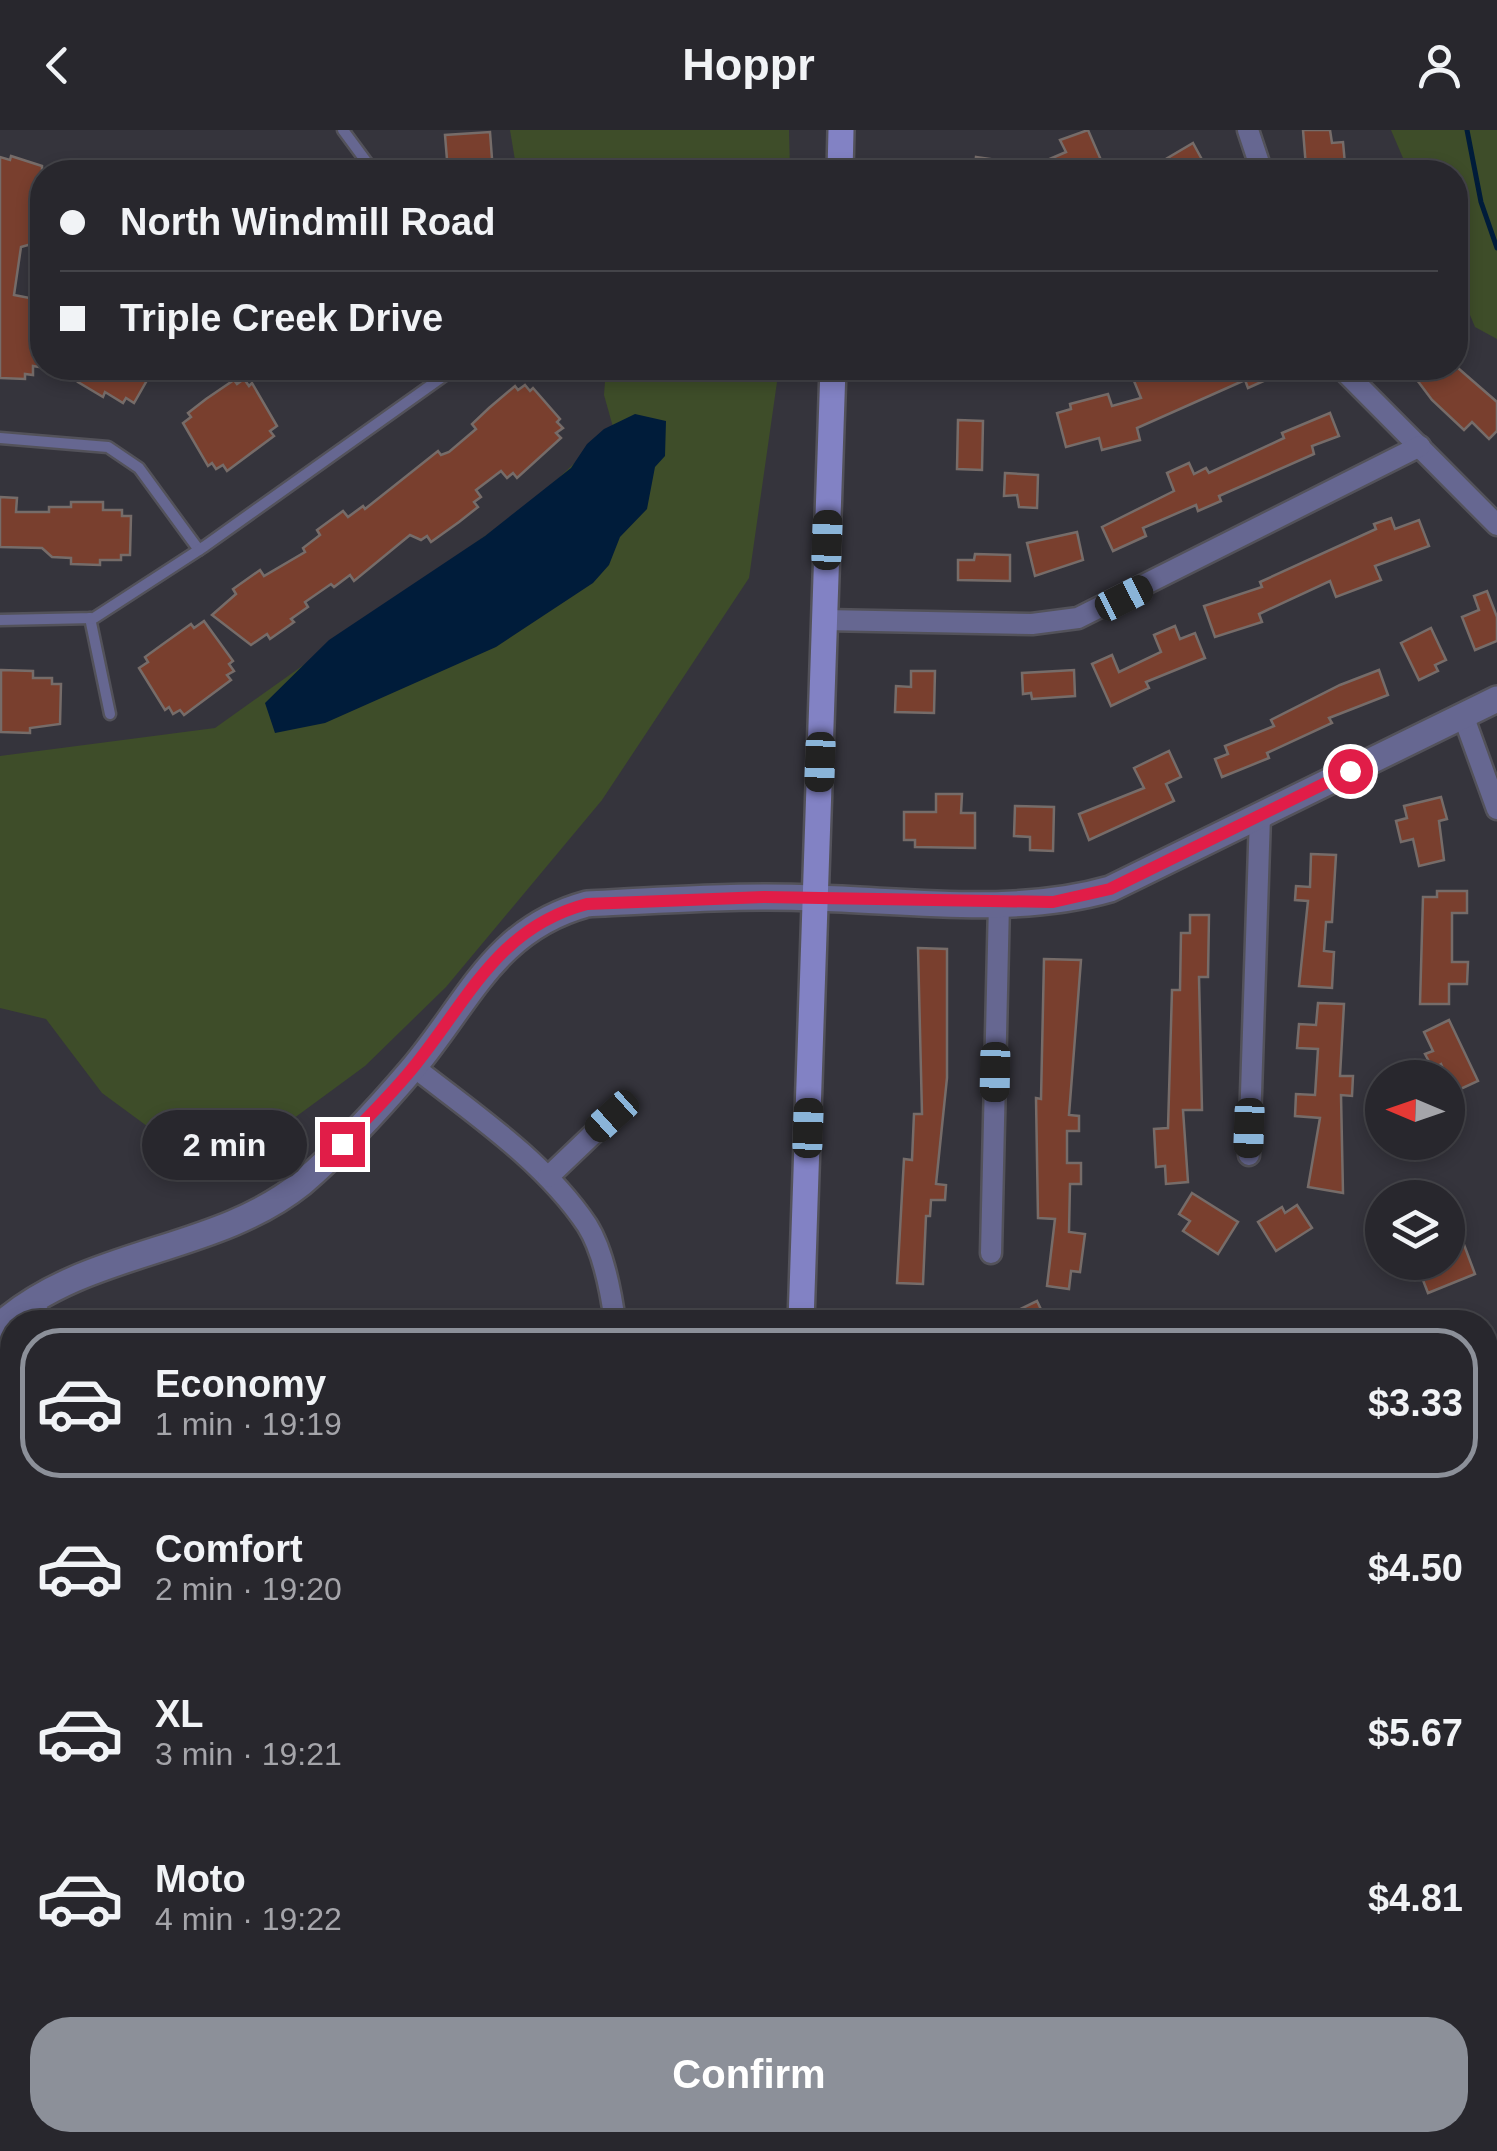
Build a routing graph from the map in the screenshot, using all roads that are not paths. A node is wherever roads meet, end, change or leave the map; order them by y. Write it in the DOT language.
graph roads {
  1 [pos="343,130"];
  2 [pos="841,130"];
  3 [pos="1248,130"];
  4 [pos="365,160"];
  5 [pos="840,160"];
  6 [pos="1258,160"];
  7 [pos="438,380"];
  8 [pos="833,380"];
  9 [pos="1353,380"];
  10 [pos="0,438"];
  11 [pos="1420,446"];
  12 [pos="1497,525"];
  13 [pos="200,550"];
  14 [pos="90,618"];
  15 [pos="0,620"];
  16 [pos="824,620"];
  17 [pos="1497,699"];
  18 [pos="110,714"];
  19 [pos="1464,716"];
  20 [pos="1497,809"];
  21 [pos="1260,816"];
  22 [pos="815,898"];
  23 [pos="998,903"];
  24 [pos="414,1067"];
  25 [pos="612,1116"];
  26 [pos="1248,1155"];
  27 [pos="548,1177"];
  28 [pos="991,1253"];
  29 [pos="41,1310"];
  30 [pos="613,1310"];
  31 [pos="801,1310"];
  1 -- 4 [label="lane"];
  2 -- 5 [label="main road"];
  3 -- 6 [label="street"];
  7 -- 13 [label="lane"];
  8 -- 16 [label="main road"];
  9 -- 11 [label="street"];
  10 -- 13 [label="lane"];
  11 -- 12 [label="street"];
  11 -- 16 [label="street"];
  13 -- 14 [label="lane"];
  14 -- 15 [label="lane"];
  14 -- 18 [label="lane"];
  16 -- 22 [label="main road"];
  17 -- 19 [label="street"];
  19 -- 20 [label="street"];
  19 -- 21 [label="street"];
  21 -- 23 [label="street"];
  21 -- 26 [label="street"];
  22 -- 23 [label="street"];
  22 -- 24 [label="street"];
  22 -- 31 [label="main road"];
  23 -- 28 [label="street"];
  24 -- 27 [label="street"];
  24 -- 29 [label="street"];
  25 -- 27 [label="street"];
  27 -- 30 [label="street"];
}
